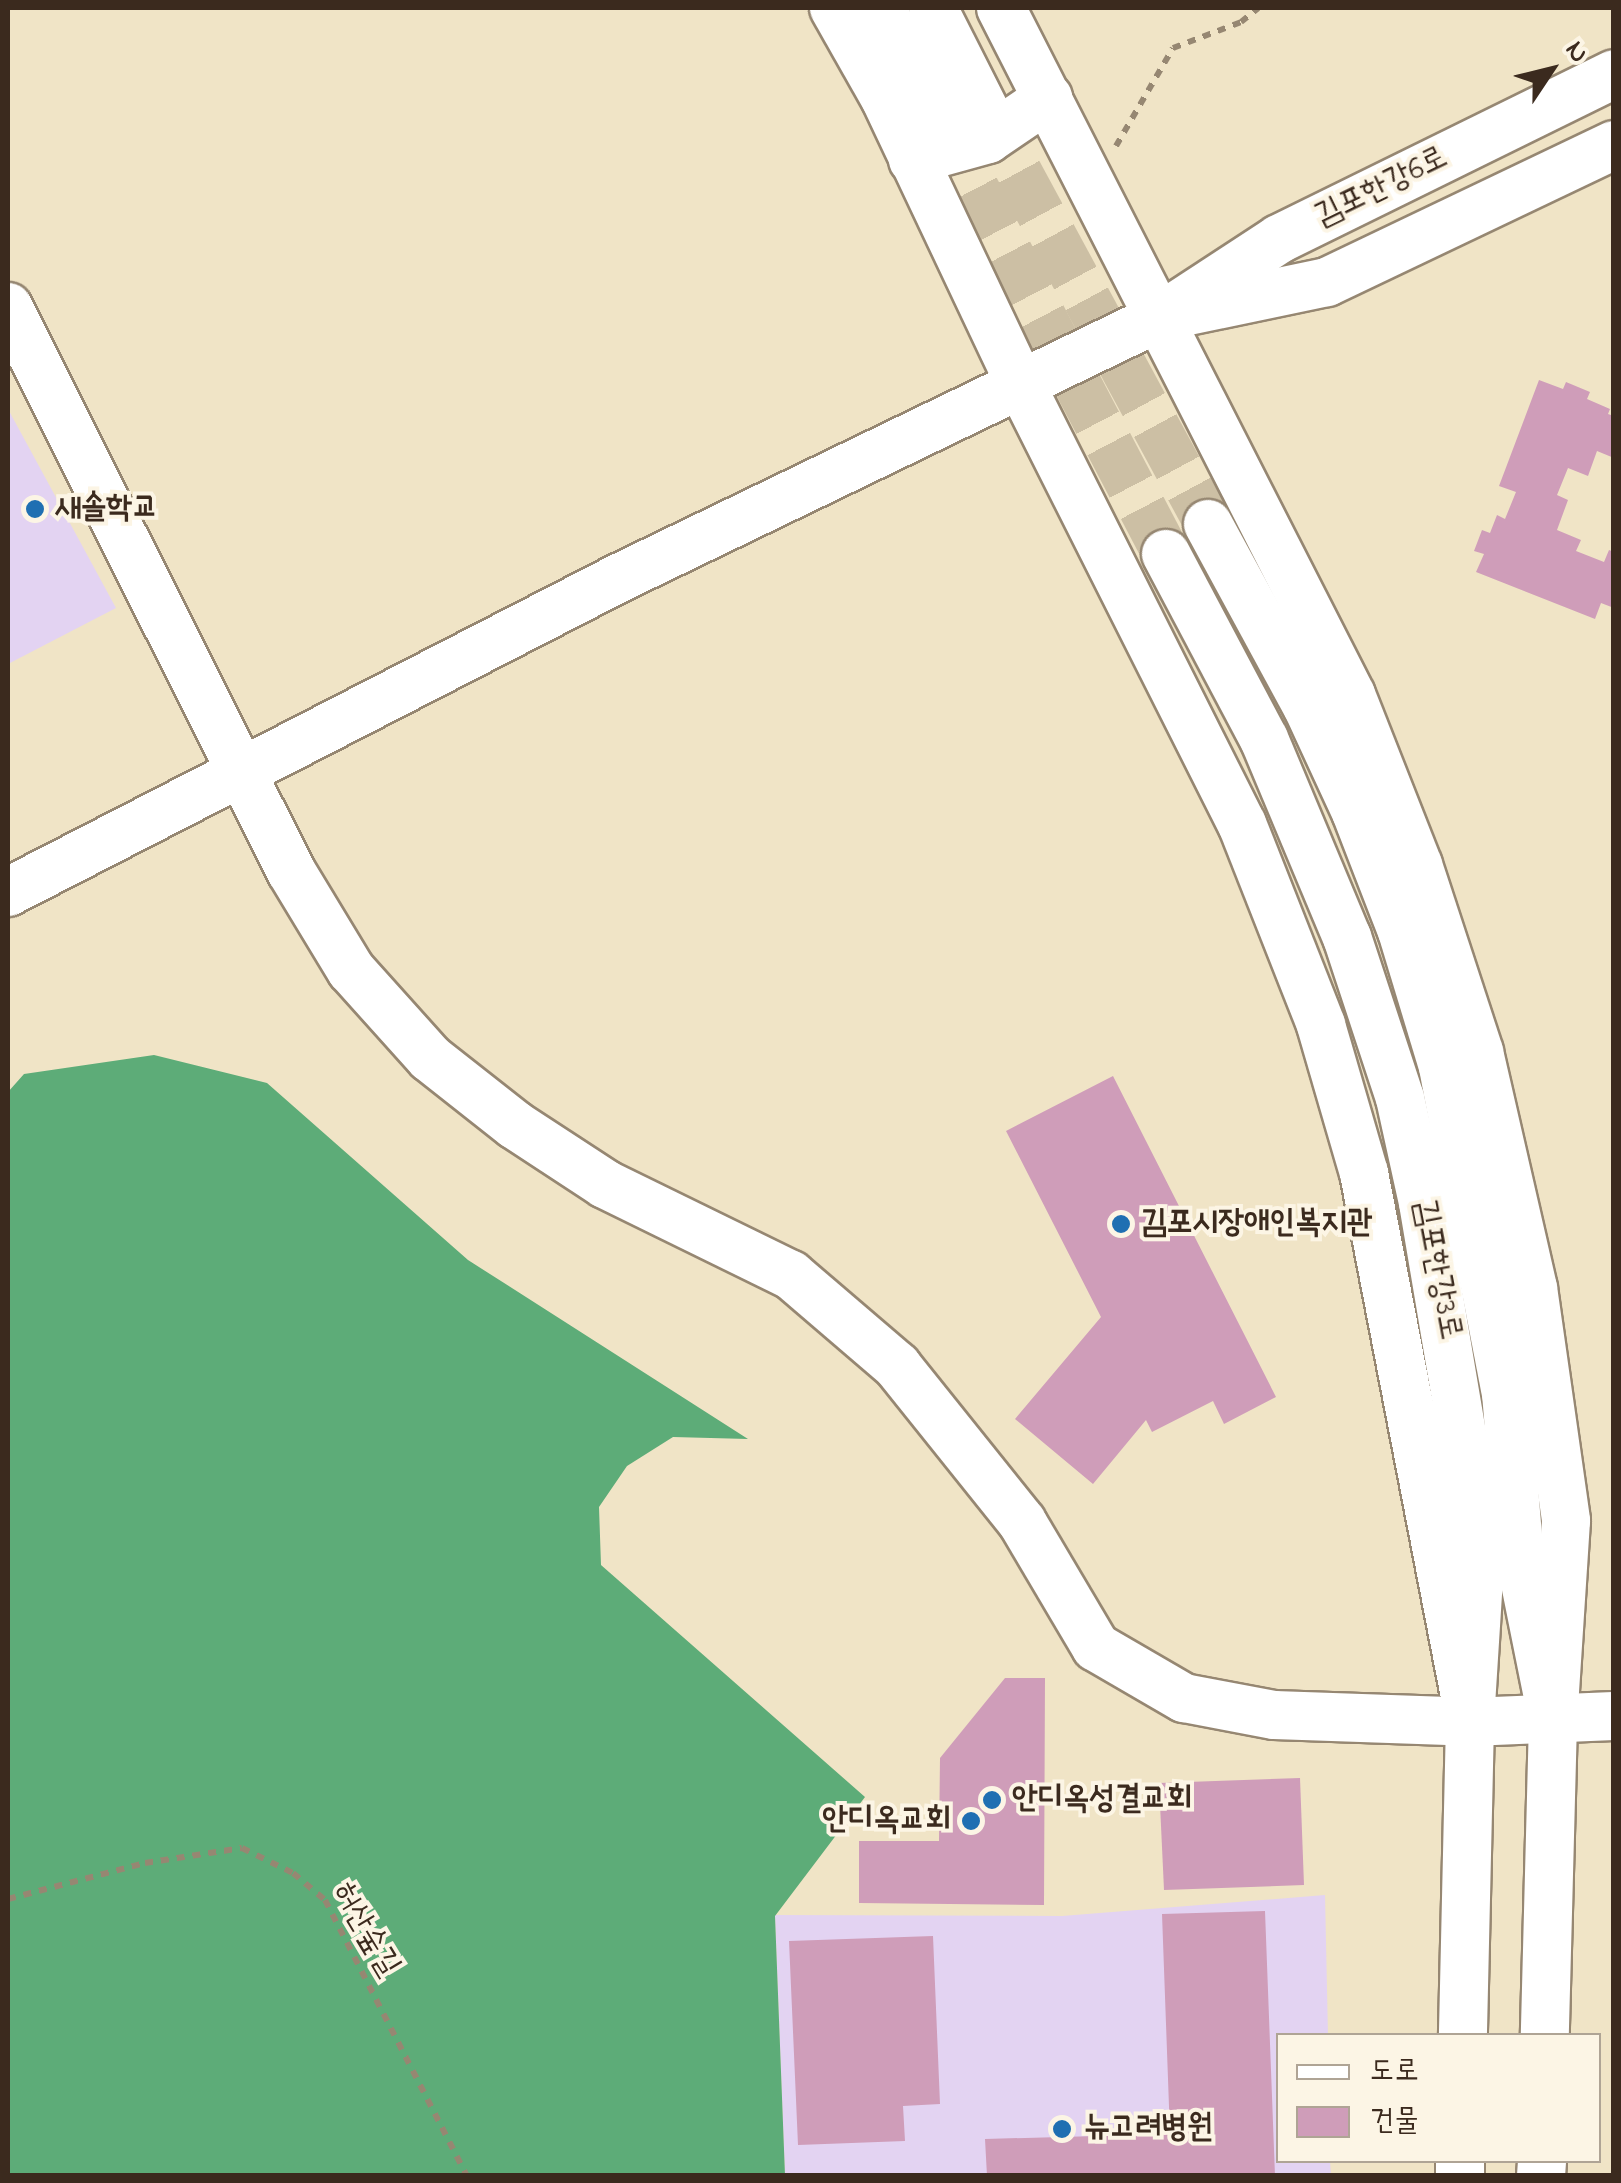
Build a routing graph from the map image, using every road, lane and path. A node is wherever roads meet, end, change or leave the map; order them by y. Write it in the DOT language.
graph roads {
  1 [pos="834,8"];
  2 [pos="881,8"];
  3 [pos="933,8"];
  4 [pos="1001,8"];
  5 [pos="1258,8"];
  6 [pos="1614,74"];
  7 [pos="1048,98"];
  8 [pos="946,131"];
  9 [pos="1614,145"];
  10 [pos="1112,152"];
  11 [pos="8,307"];
  12 [pos="1160,317"];
  13 [pos="1018,382"];
  14 [pos="1250,496"];
  15 [pos="1208,524"];
  16 [pos="1166,554"];
  17 [pos="1112,563"];
  18 [pos="243,772"];
  19 [pos="8,892"];
  20 [pos="1614,1716"];
  21 [pos="1553,1721"];
  22 [pos="1470,1722"];
  23 [pos="8,1899"];
  24 [pos="1463,2033"];
  25 [pos="1546,2033"];
  26 [pos="467,2176"];
  1 -- 8 [label="street"];
  2 -- 8 [label="street"];
  3 -- 8 [label="street"];
  4 -- 7 [label="street"];
  5 -- 10 [label="path"];
  6 -- 12 [label="street, 김포한강6로"];
  7 -- 8 [label="street"];
  7 -- 12 [label="street"];
  8 -- 13 [label="street"];
  9 -- 12 [label="street, 김포한강6로"];
  11 -- 18 [label="street"];
  12 -- 13 [label="street, 김포한강6로"];
  12 -- 14 [label="street"];
  13 -- 17 [label="street"];
  13 -- 18 [label="street, 김포한강6로"];
  14 -- 17 [label="street"];
  14 -- 21 [label="street"];
  15 -- 21 [label="street, 김포한강3로"];
  16 -- 22 [label="street, 김포한강3로"];
  17 -- 22 [label="street"];
  18 -- 19 [label="street, 김포한강6로"];
  18 -- 22 [label="street"];
  20 -- 21 [label="street"];
  21 -- 22 [label="street"];
  21 -- 25 [label="street, 김포한강3로"];
  22 -- 24 [label="street, 김포한강3로"];
  23 -- 26 [label="path, 허산숲길"];
}
